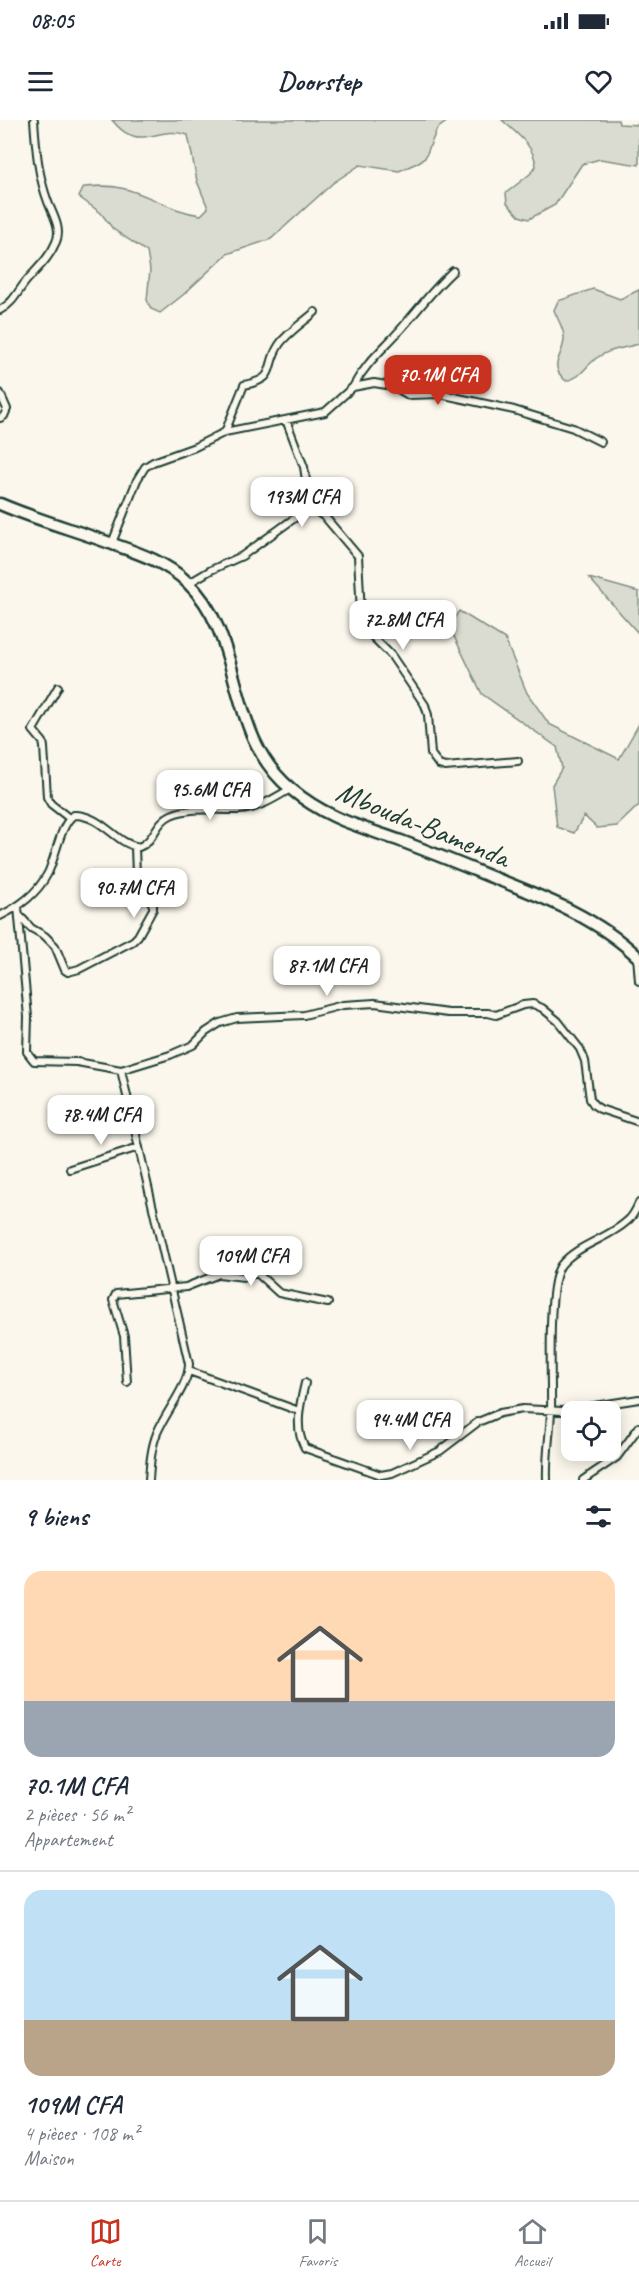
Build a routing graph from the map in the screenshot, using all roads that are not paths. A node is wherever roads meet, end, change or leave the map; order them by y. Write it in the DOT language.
graph roads {
  1 [pos="34,120"];
  2 [pos="453,271"];
  3 [pos="0,310"];
  4 [pos="315,312"];
  5 [pos="353,387"];
  6 [pos="0,393"];
  7 [pos="0,418"];
  8 [pos="286,420"];
  9 [pos="225,432"];
  10 [pos="601,442"];
  11 [pos="0,504"];
  12 [pos="310,507"];
  13 [pos="112,543"];
  14 [pos="189,584"];
  15 [pos="58,687"];
  16 [pos="518,761"];
  17 [pos="290,789"];
  18 [pos="69,818"];
  19 [pos="135,847"];
  20 [pos="18,907"];
  21 [pos="19,915"];
  22 [pos="0,916"];
  23 [pos="638,957"];
  24 [pos="639,981"];
  25 [pos="121,1070"];
  26 [pos="639,1122"];
  27 [pos="139,1147"];
  28 [pos="70,1169"];
  29 [pos="639,1203"];
  30 [pos="171,1288"];
  31 [pos="328,1303"];
  32 [pos="189,1371"];
  33 [pos="127,1382"];
  34 [pos="305,1383"];
  35 [pos="639,1400"];
  36 [pos="551,1410"];
  37 [pos="299,1411"];
  38 [pos="639,1427"];
  39 [pos="149,1480"];
  40 [pos="547,1480"];
  41 [pos="583,1480"];
  1 -- 3 [label="street"];
  2 -- 5 [label="street"];
  4 -- 9 [label="street"];
  5 -- 8 [label="street"];
  5 -- 10 [label="street"];
  6 -- 7 [label="street"];
  8 -- 9 [label="street"];
  8 -- 12 [label="street"];
  9 -- 13 [label="street"];
  11 -- 13 [label="highway, Mbouda-Bamenda"];
  12 -- 14 [label="street"];
  12 -- 16 [label="street"];
  13 -- 14 [label="highway, Mbouda-Bamenda"];
  14 -- 17 [label="highway, Mbouda-Bamenda"];
  15 -- 18 [label="street"];
  17 -- 19 [label="street"];
  17 -- 23 [label="highway, Mbouda-Bamenda"];
  18 -- 19 [label="street"];
  18 -- 20 [label="street"];
  19 -- 21 [label="street"];
  20 -- 21 [label="street"];
  20 -- 22 [label="street"];
  21 -- 25 [label="street"];
  23 -- 24 [label="street"];
  25 -- 26 [label="street"];
  25 -- 27 [label="street"];
  27 -- 28 [label="street"];
  27 -- 30 [label="street"];
  29 -- 36 [label="street"];
  30 -- 31 [label="street"];
  30 -- 32 [label="street"];
  30 -- 33 [label="street"];
  32 -- 37 [label="street"];
  32 -- 39 [label="street"];
  34 -- 37 [label="street"];
  35 -- 36 [label="street"];
  36 -- 37 [label="street"];
  36 -- 40 [label="street"];
  38 -- 41 [label="street"];
}
